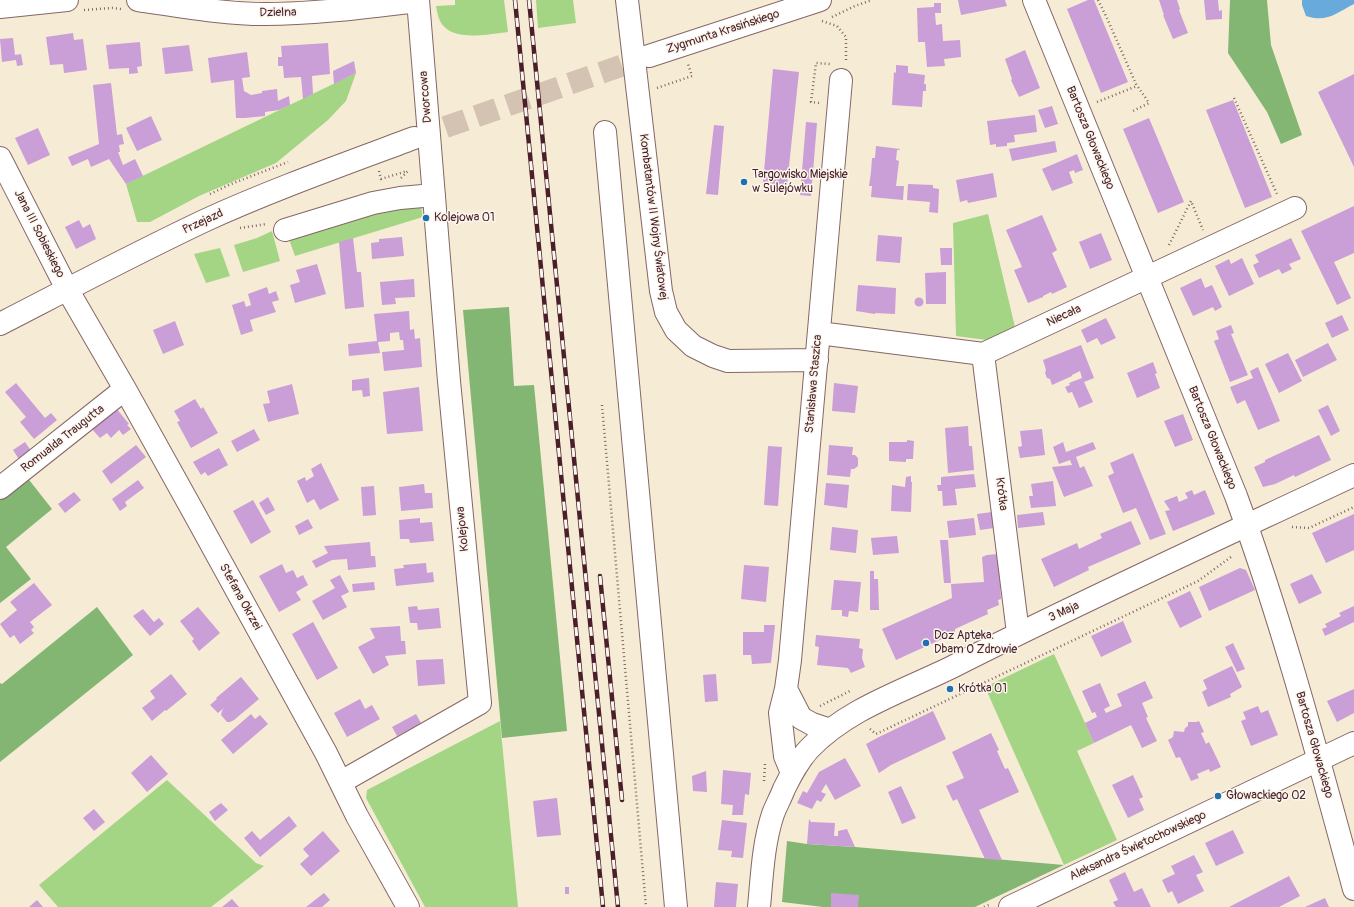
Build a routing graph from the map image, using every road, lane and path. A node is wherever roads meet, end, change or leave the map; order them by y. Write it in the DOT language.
graph roads {
  1 [pos="67,0"];
  2 [pos="138,0"];
  3 [pos="627,0"];
  4 [pos="872,0"];
  5 [pos="1034,0"];
  6 [pos="1098,0"];
  7 [pos="418,1"];
  8 [pos="0,7"];
  9 [pos="822,10"];
  10 [pos="817,22"];
  11 [pos="649,56"];
  12 [pos="695,62"];
  13 [pos="688,64"];
  14 [pos="681,66"];
  15 [pos="841,80"];
  16 [pos="666,86"];
  17 [pos="1137,86"];
  18 [pos="1234,98"];
  19 [pos="1096,103"];
  20 [pos="1132,112"];
  21 [pos="605,132"];
  22 [pos="414,138"];
  23 [pos="0,158"];
  24 [pos="378,168"];
  25 [pos="408,171"];
  26 [pos="434,195"];
  27 [pos="1287,203"];
  28 [pos="285,230"];
  29 [pos="1205,233"];
  30 [pos="1168,246"];
  31 [pos="1146,277"];
  32 [pos="67,289"];
  33 [pos="0,324"];
  34 [pos="819,333"];
  35 [pos="983,354"];
  36 [pos="816,360"];
  37 [pos="125,389"];
  38 [pos="602,405"];
  39 [pos="1354,475"];
  40 [pos="0,488"];
  41 [pos="1354,508"];
  42 [pos="1247,525"];
  43 [pos="1290,527"];
  44 [pos="1232,556"];
  45 [pos="1018,633"];
  46 [pos="786,689"];
  47 [pos="855,689"];
  48 [pos="843,695"];
  49 [pos="818,706"];
  50 [pos="852,714"];
  51 [pos="830,730"];
  52 [pos="1354,743"];
  53 [pos="1319,760"];
  54 [pos="792,773"];
  55 [pos="341,782"];
  56 [pos="1354,889"];
  57 [pos="408,907"];
  58 [pos="646,907"];
  59 [pos="676,907"];
  60 [pos="759,907"];
  61 [pos="1010,907"];
  1 -- 8 [label="street"];
  2 -- 7 [label="street, Dzielna"];
  3 -- 36 [label="street, Kombatantów II Wojny Światowej"];
  4 -- 9 [label="path"];
  5 -- 31 [label="street, Bartosza Głowackiego"];
  6 -- 17 [label="path"];
  7 -- 26 [label="street, Dworcowa"];
  9 -- 10 [label="path"];
  9 -- 11 [label="street, Zygmunta Krasińskiego"];
  9 -- 15 [label="path"];
  12 -- 13 [label="path"];
  13 -- 14 [label="path"];
  13 -- 16 [label="path"];
  15 -- 34 [label="street, Stanisława Staszica"];
  17 -- 19 [label="path"];
  17 -- 20 [label="path"];
  18 -- 27 [label="path"];
  21 -- 59 [label="street"];
  22 -- 32 [label="street, Przejazd"];
  23 -- 32 [label="street, Jana III Sobieskiego"];
  24 -- 25 [label="path"];
  26 -- 28 [label="street"];
  26 -- 55 [label="street, Kolejowa"];
  27 -- 31 [label="street, Niecała"];
  29 -- 30 [label="path"];
  31 -- 35 [label="street, Niecała"];
  31 -- 42 [label="street, Bartosza Głowackiego"];
  32 -- 33 [label="street, Przejazd"];
  32 -- 37 [label="street, Stefana Okrzei"];
  34 -- 35 [label="street"];
  34 -- 36 [label="street, Stanisława Staszica"];
  35 -- 45 [label="street, Krótka"];
  36 -- 46 [label="street, Stanisława Staszica"];
  37 -- 40 [label="street, Romualda Traugutta"];
  37 -- 55 [label="street, Stefana Okrzei"];
  38 -- 58 [label="path"];
  39 -- 42 [label="street, 3 Maja"];
  41 -- 43 [label="path"];
  42 -- 45 [label="street, 3 Maja"];
  42 -- 53 [label="street, Bartosza Głowackiego"];
  44 -- 50 [label="path"];
  45 -- 50 [label="street, 3 Maja"];
  46 -- 51 [label="street"];
  46 -- 54 [label="street, Stanisława Staszica"];
  47 -- 48 [label="path"];
  48 -- 49 [label="path"];
  48 -- 50 [label="path"];
  50 -- 51 [label="street, 3 Maja"];
  51 -- 54 [label="street, 3 Maja"];
  52 -- 53 [label="street, Aleksandra Świętochowskiego"];
  53 -- 56 [label="street, Bartosza Głowackiego"];
  53 -- 61 [label="street, Aleksandra Świętochowskiego"];
  54 -- 60 [label="street"];
  55 -- 57 [label="street, Stefana Okrzei"];
}
